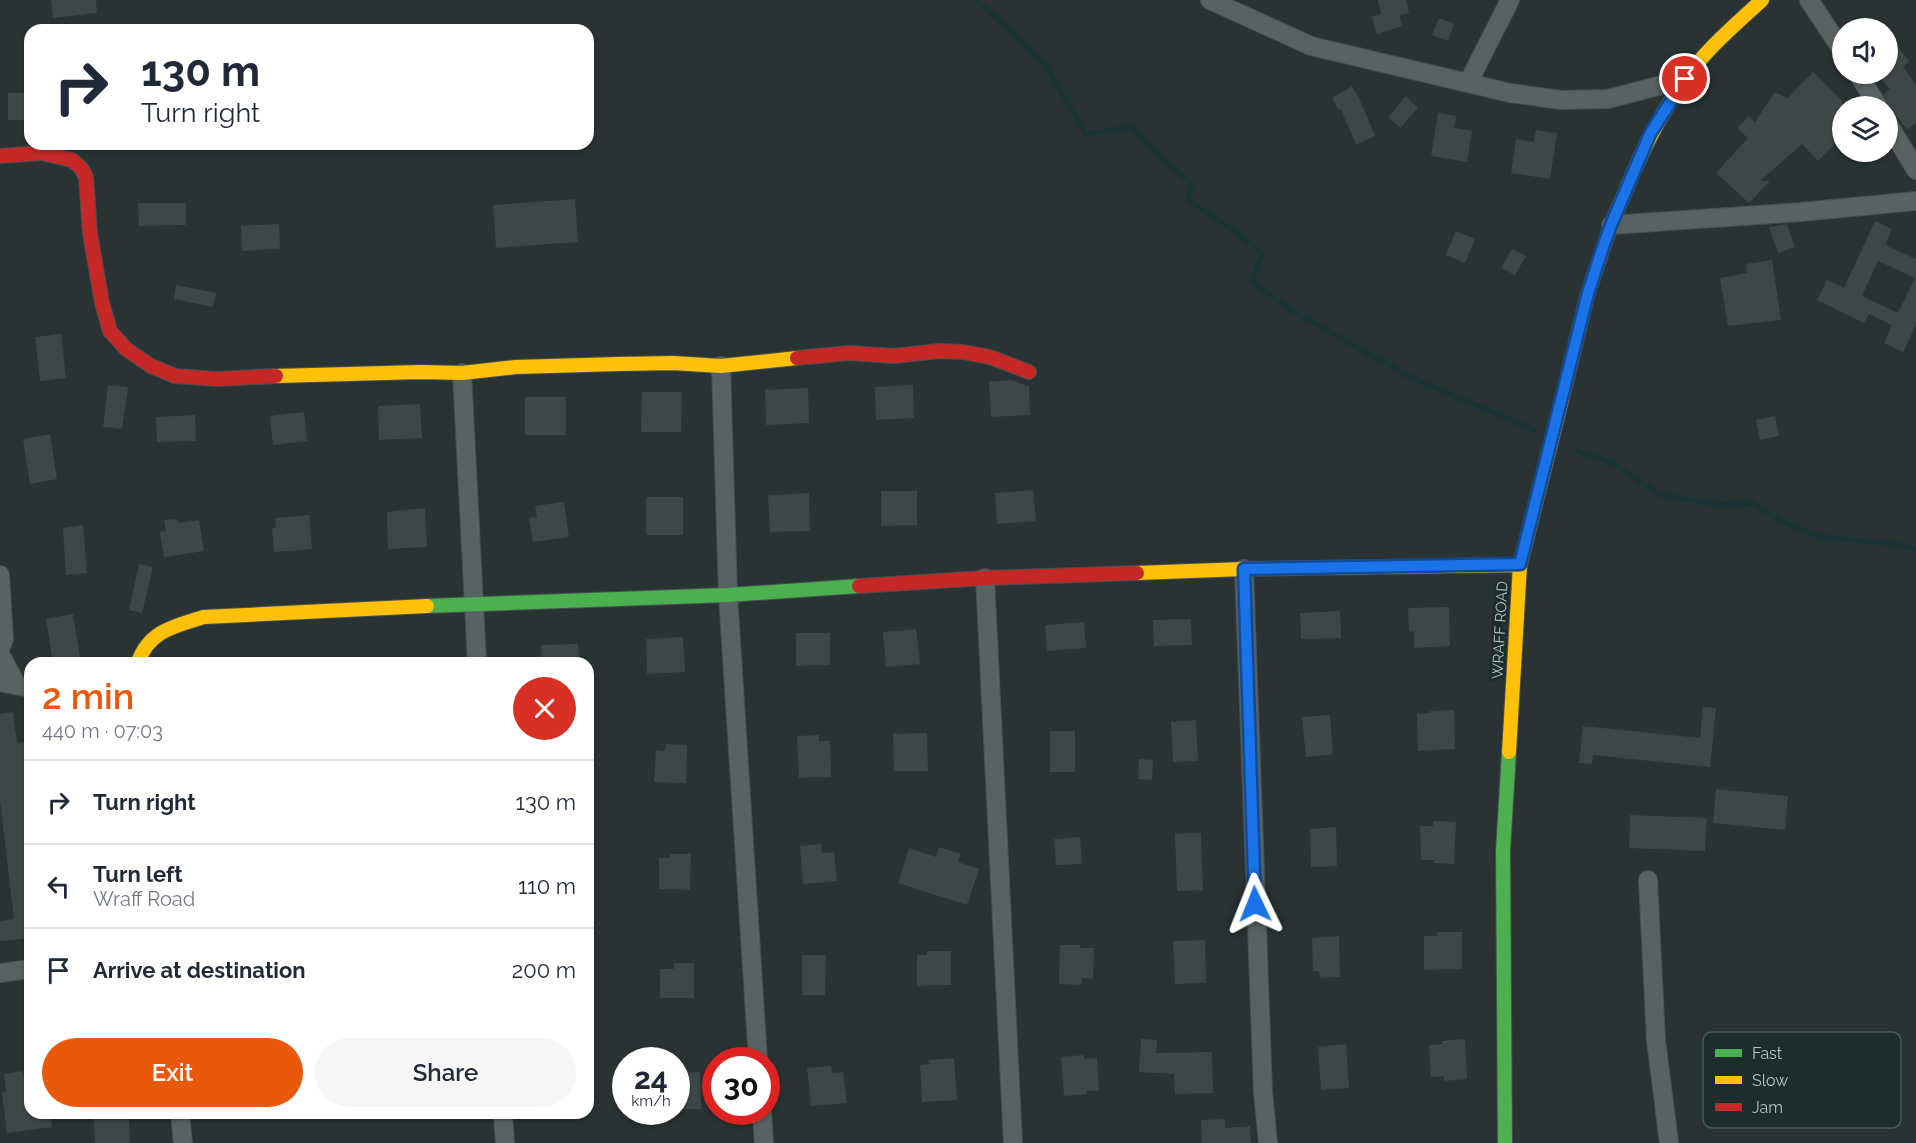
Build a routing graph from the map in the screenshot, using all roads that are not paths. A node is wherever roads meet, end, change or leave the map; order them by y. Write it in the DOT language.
graph roads {
  1 [pos="1210,0"];
  2 [pos="1510,0"];
  3 [pos="1762,0"];
  4 [pos="1809,0"];
  5 [pos="1236,5"];
  6 [pos="1832,35"];
  7 [pos="1685,79"];
  8 [pos="1468,83"];
  9 [pos="1898,140"];
  10 [pos="0,156"];
  11 [pos="1916,170"];
  12 [pos="1916,201"];
  13 [pos="1611,225"];
  14 [pos="721,366"];
  15 [pos="1029,372"];
  16 [pos="462,373"];
  17 [pos="1520,564"];
  18 [pos="1244,569"];
  19 [pos="0,574"];
  20 [pos="985,578"];
  21 [pos="728,595"];
  22 [pos="474,604"];
  23 [pos="0,649"];
  24 [pos="0,654"];
  25 [pos="140,657"];
  26 [pos="477,657"];
  27 [pos="15,685"];
  28 [pos="1648,880"];
  29 [pos="24,970"];
  30 [pos="0,973"];
  31 [pos="757,1047"];
  32 [pos="181,1119"];
  33 [pos="503,1119"];
  34 [pos="763,1125"];
  35 [pos="183,1143"];
  36 [pos="505,1143"];
  37 [pos="764,1143"];
  38 [pos="1013,1143"];
  39 [pos="1268,1143"];
  40 [pos="1505,1143"];
  41 [pos="1670,1143"];
  1 -- 5 [label="street"];
  2 -- 8 [label="street"];
  3 -- 7 [label="street, WRAFF ROAD"];
  4 -- 6 [label="street"];
  5 -- 8 [label="street"];
  7 -- 8 [label="street"];
  7 -- 13 [label="street, WRAFF ROAD"];
  9 -- 11 [label="street"];
  10 -- 16 [label="street"];
  12 -- 13 [label="street"];
  13 -- 17 [label="street, WRAFF ROAD"];
  14 -- 15 [label="street"];
  14 -- 16 [label="street"];
  14 -- 21 [label="street"];
  16 -- 22 [label="street"];
  17 -- 18 [label="street"];
  17 -- 40 [label="street, WRAFF ROAD"];
  18 -- 20 [label="street"];
  18 -- 39 [label="street"];
  19 -- 23 [label="street"];
  20 -- 21 [label="street"];
  20 -- 38 [label="street"];
  21 -- 22 [label="street"];
  21 -- 31 [label="street"];
  22 -- 25 [label="street"];
  22 -- 26 [label="street"];
  24 -- 27 [label="street"];
  28 -- 41 [label="street"];
  29 -- 30 [label="street"];
  32 -- 35 [label="street"];
  33 -- 36 [label="street"];
  34 -- 37 [label="street"];
}
